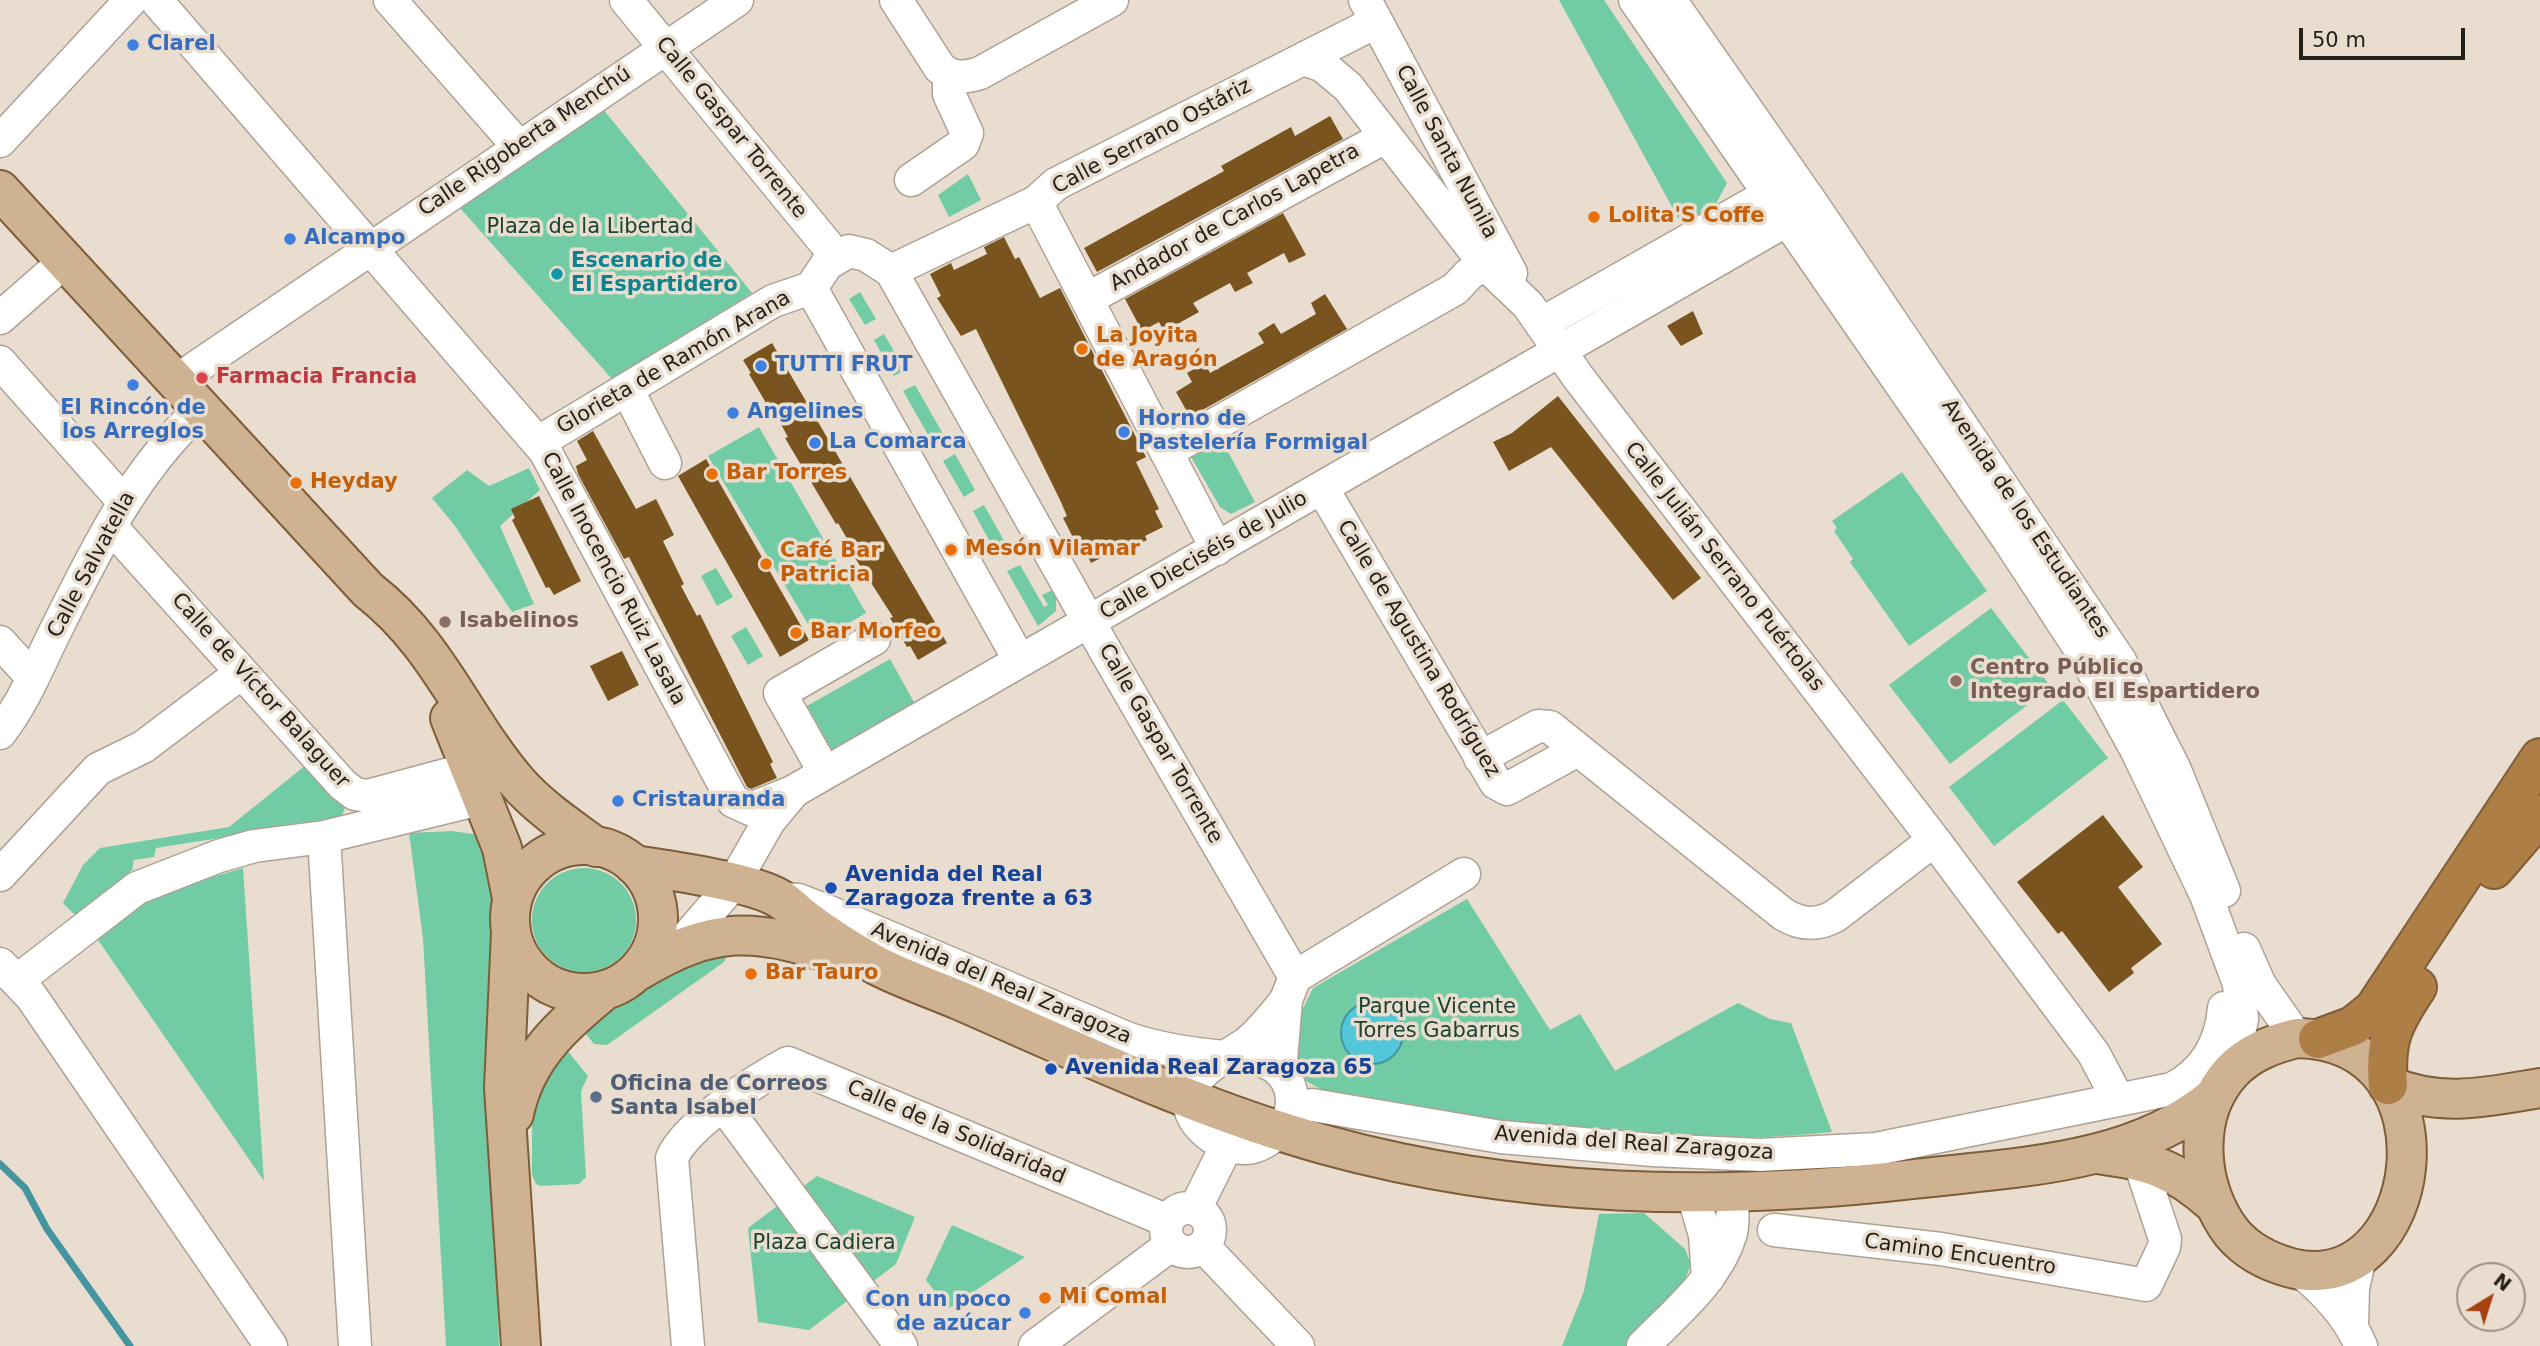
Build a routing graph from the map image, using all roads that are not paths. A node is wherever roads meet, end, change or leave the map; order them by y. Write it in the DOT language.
graph roads {
  1 [pos="131,0"];
  2 [pos="156,0"];
  3 [pos="390,0"];
  4 [pos="626,0"];
  5 [pos="737,0"];
  6 [pos="896,0"];
  7 [pos="1112,0"];
  8 [pos="1635,0"];
  9 [pos="1670,0"];
  10 [pos="1370,11"];
  11 [pos="665,47"];
  12 [pos="1303,59"];
  13 [pos="949,75"];
  14 [pos="1385,137"];
  15 [pos="511,138"];
  16 [pos="0,141"];
  17 [pos="911,180"];
  18 [pos="0,190"];
  19 [pos="1768,194"];
  20 [pos="1036,201"];
  21 [pos="1813,205"];
  22 [pos="1787,222"];
  23 [pos="371,247"];
  24 [pos="836,256"];
  25 [pos="65,261"];
  26 [pos="1485,264"];
  27 [pos="891,271"];
  28 [pos="811,288"];
  29 [pos="1085,295"];
  30 [pos="1534,314"];
  31 [pos="0,318"];
  32 [pos="1559,353"];
  33 [pos="0,362"];
  34 [pos="628,391"];
  35 [pos="189,395"];
  36 [pos="539,442"];
  37 [pos="1166,452"];
  38 [pos="665,463"];
  39 [pos="1322,488"];
  40 [pos="118,515"];
  41 [pos="1217,549"];
  42 [pos="368,590"];
  43 [pos="1089,622"];
  44 [pos="874,639"];
  45 [pos="0,642"];
  46 [pos="1020,661"];
  47 [pos="241,673"];
  48 [pos="33,678"];
  49 [pos="0,733"];
  50 [pos="2540,758"];
  51 [pos="825,773"];
  52 [pos="478,783"];
  53 [pos="794,791"];
  54 [pos="2540,815"];
  55 [pos="324,837"];
  56 [pos="1934,840"];
  57 [pos="596,847"];
  58 [pos="634,865"];
  59 [pos="1464,874"];
  60 [pos="0,875"];
  61 [pos="733,884"];
  62 [pos="780,898"];
  63 [pos="512,915"];
  64 [pos="676,950"];
  65 [pos="876,965"];
  66 [pos="638,971"];
  67 [pos="9,972"];
  68 [pos="1291,988"];
  69 [pos="606,990"];
  70 [pos="2308,1038"];
  71 [pos="1226,1057"];
  72 [pos="2222,1068"];
  73 [pos="2388,1085"];
  74 [pos="2540,1088"];
  75 [pos="1295,1089"];
  76 [pos="1188,1097"];
  77 [pos="2468,1100"];
  78 [pos="2112,1101"];
  79 [pos="724,1106"];
  80 [pos="1281,1130"];
  81 [pos="508,1143"];
  82 [pos="1227,1144"];
  83 [pos="2098,1154"];
  84 [pos="2409,1156"];
  85 [pos="2139,1160"];
  86 [pos="1422,1166"];
  87 [pos="1693,1194"];
  88 [pos="1732,1194"];
  89 [pos="2213,1203"];
  90 [pos="1178,1225"];
  91 [pos="1774,1230"];
  92 [pos="2361,1253"];
  93 [pos="2299,1270"];
  94 [pos="1708,1278"];
  95 [pos="2357,1336"];
  96 [pos="271,1346"];
  97 [pos="355,1346"];
  98 [pos="521,1346"];
  99 [pos="688,1346"];
  100 [pos="901,1346"];
  101 [pos="1035,1346"];
  102 [pos="1298,1346"];
  103 [pos="1643,1346"];
  1 -- 16 [label="street"];
  2 -- 23 [label="street, Calle Inocencio Ruiz Lasala"];
  3 -- 15 [label="street"];
  4 -- 11 [label="street, Calle Gaspar Torrente"];
  5 -- 11 [label="street, Calle Rigoberta Menchú"];
  6 -- 13 [label="street"];
  7 -- 13 [label="street"];
  8 -- 19 [label="street, Avenida de los Estudiantes"];
  9 -- 21 [label="street, Avenida de los Estudiantes"];
  10 -- 12 [label="street, Calle Serrano Ostáriz"];
  10 -- 30 [label="street, Calle Santa Nunila"];
  11 -- 23 [label="street, Calle Rigoberta Menchú"];
  11 -- 24 [label="street, Calle Gaspar Torrente"];
  12 -- 14 [label="street, Calle Julián Serrano Puértolas"];
  12 -- 20 [label="street, Calle Serrano Ostáriz"];
  13 -- 17 [label="street"];
  14 -- 26 [label="street, Calle Julián Serrano Puértolas"];
  14 -- 29 [label="street, Andador de Carlos Lapetra"];
  18 -- 25 [label="main road"];
  19 -- 21 [label="street"];
  19 -- 22 [label="street, Avenida de los Estudiantes"];
  19 -- 30 [label="street"];
  20 -- 27 [label="street, Calle Serrano Ostáriz"];
  20 -- 29 [label="street"];
  21 -- 22 [label="street"];
  21 -- 70 [label="street, Avenida de los Estudiantes"];
  22 -- 32 [label="street, Calle Dieciséis de Julio"];
  22 -- 72 [label="street, Avenida de los Estudiantes"];
  23 -- 35 [label="street, Calle Rigoberta Menchú"];
  23 -- 36 [label="street, Calle Inocencio Ruiz Lasala"];
  24 -- 27 [label="street"];
  24 -- 28 [label="street"];
  25 -- 31 [label="street"];
  25 -- 35 [label="main road"];
  26 -- 30 [label="street, Calle Julián Serrano Puértolas"];
  26 -- 37 [label="street"];
  27 -- 43 [label="street, Calle Gaspar Torrente"];
  28 -- 34 [label="street, Glorieta de Ramón Arana"];
  28 -- 46 [label="street"];
  29 -- 37 [label="street"];
  30 -- 32 [label="street, Calle Julián Serrano Puértolas"];
  32 -- 39 [label="street, Calle Dieciséis de Julio"];
  32 -- 56 [label="street, Calle Julián Serrano Puértolas"];
  33 -- 40 [label="street, Calle de Víctor Balaguer"];
  34 -- 36 [label="street, Glorieta de Ramón Arana"];
  34 -- 38 [label="street"];
  35 -- 40 [label="street, Calle Salvatella"];
  35 -- 42 [label="main road"];
  36 -- 53 [label="street, Calle Inocencio Ruiz Lasala"];
  37 -- 41 [label="street"];
  39 -- 41 [label="street, Calle Dieciséis de Julio"];
  39 -- 56 [label="street, Calle de Agustina Rodríguez"];
  40 -- 47 [label="street, Calle de Víctor Balaguer"];
  40 -- 48 [label="street, Calle Salvatella"];
  41 -- 43 [label="street, Calle Dieciséis de Julio"];
  42 -- 52 [label="main road"];
  42 -- 57 [label="main road"];
  43 -- 46 [label="street, Calle Dieciséis de Julio"];
  43 -- 68 [label="street, Calle Gaspar Torrente"];
  44 -- 51 [label="street"];
  45 -- 48 [label="street"];
  46 -- 51 [label="street, Calle Dieciséis de Julio"];
  47 -- 52 [label="street, Calle de Víctor Balaguer"];
  47 -- 60 [label="street"];
  48 -- 49 [label="street, Calle Salvatella"];
  50 -- 70 [label="highway"];
  51 -- 53 [label="street, Calle Dieciséis de Julio"];
  52 -- 55 [label="street"];
  52 -- 63 [label="main road"];
  53 -- 61 [label="street, Calle Dieciséis de Julio"];
  54 -- 73 [label="highway"];
  55 -- 67 [label="street"];
  55 -- 97 [label="street"];
  56 -- 78 [label="street, Calle Julián Serrano Puértolas"];
  57 -- 58 [label="main road"];
  57 -- 63 [label="main road"];
  58 -- 61 [label="main road, Avenida del Real Zaragoza"];
  58 -- 66 [label="main road"];
  59 -- 68 [label="street"];
  61 -- 62 [label="main road, Avenida del Real Zaragoza"];
  61 -- 64 [label="street, Calle Dieciséis de Julio"];
  62 -- 65 [label="main road, Avenida del Real Zaragoza"];
  62 -- 71 [label="street, Avenida del Real Zaragoza"];
  63 -- 69 [label="main road"];
  63 -- 81 [label="main road"];
  64 -- 65 [label="main road, Avenida del Real Zaragoza"];
  64 -- 66 [label="main road, Avenida del Real Zaragoza"];
  65 -- 76 [label="main road, Avenida del Real Zaragoza"];
  66 -- 69 [label="main road"];
  67 -- 96 [label="street"];
  68 -- 71 [label="street"];
  68 -- 75 [label="street"];
  69 -- 81 [label="main road"];
  70 -- 72 [label="main road"];
  70 -- 73 [label="main road"];
  71 -- 75 [label="street, Avenida del Real Zaragoza"];
  71 -- 76 [label="street"];
  72 -- 78 [label="street, Avenida del Real Zaragoza"];
  72 -- 83 [label="main road, Avenida del Real Zaragoza"];
  72 -- 89 [label="main road"];
  73 -- 77 [label="main road"];
  73 -- 84 [label="main road"];
  74 -- 77 [label="main road"];
  75 -- 78 [label="street, Avenida del Real Zaragoza"];
  75 -- 80 [label="street"];
  75 -- 86 [label="street, Avenida del Real Zaragoza"];
  76 -- 80 [label="main road, Avenida del Real Zaragoza"];
  76 -- 82 [label="street"];
  77 -- 84 [label="main road"];
  79 -- 90 [label="street, Calle de la Solidaridad"];
  79 -- 99 [label="street, Calle de la Solidaridad"];
  79 -- 100 [label="street"];
  80 -- 82 [label="street"];
  80 -- 86 [label="main road, Avenida del Real Zaragoza"];
  81 -- 98 [label="main road"];
  82 -- 90 [label="street"];
  83 -- 85 [label="main road, Avenida del Real Zaragoza"];
  83 -- 88 [label="main road, Avenida del Real Zaragoza"];
  84 -- 92 [label="main road"];
  85 -- 89 [label="main road, Avenida del Real Zaragoza"];
  85 -- 91 [label="street, Camino Encuentro"];
  86 -- 87 [label="main road, Avenida del Real Zaragoza"];
  87 -- 88 [label="main road, Avenida del Real Zaragoza"];
  87 -- 94 [label="street"];
  88 -- 94 [label="street"];
  89 -- 93 [label="main road"];
  90 -- 101 [label="street"];
  90 -- 102 [label="street"];
  92 -- 93 [label="main road"];
  92 -- 95 [label="street"];
  93 -- 95 [label="street"];
  94 -- 103 [label="street"];
}
